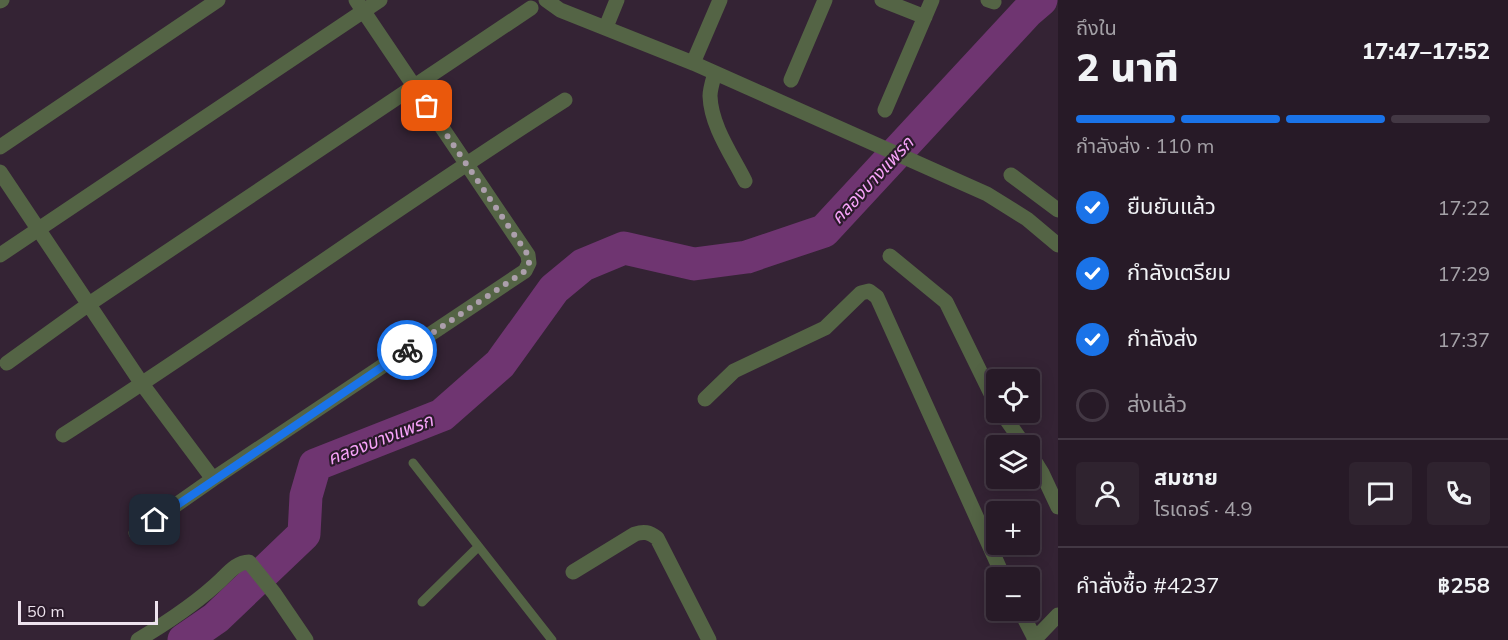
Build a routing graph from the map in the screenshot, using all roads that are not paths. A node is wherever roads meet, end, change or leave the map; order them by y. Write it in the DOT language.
graph roads {
  1 [pos="218,0"];
  2 [pos="380,0"];
  3 [pos="546,0"];
  4 [pos="617,0"];
  5 [pos="720,0"];
  6 [pos="825,0"];
  7 [pos="882,0"];
  8 [pos="932,0"];
  9 [pos="359,6"];
  10 [pos="531,8"];
  11 [pos="925,17"];
  12 [pos="606,27"];
  13 [pos="693,63"];
  14 [pos="715,73"];
  15 [pos="791,80"];
  16 [pos="414,87"];
  17 [pos="565,100"];
  18 [pos="885,110"];
  19 [pos="0,147"];
  20 [pos="466,163"];
  21 [pos="0,172"];
  22 [pos="1011,175"];
  23 [pos="745,181"];
  24 [pos="1058,210"];
  25 [pos="39,230"];
  26 [pos="1058,245"];
  27 [pos="0,255"];
  28 [pos="890,256"];
  29 [pos="89,304"];
  30 [pos="7,363"];
  31 [pos="142,384"];
  32 [pos="986,384"];
  33 [pos="705,399"];
  34 [pos="63,435"];
  35 [pos="413,463"];
  36 [pos="1040,470"];
  37 [pos="213,479"];
  38 [pos="1058,507"];
  39 [pos="136,533"];
  40 [pos="478,547"];
  41 [pos="999,567"];
  42 [pos="573,572"];
  43 [pos="422,602"];
  44 [pos="1058,615"];
  45 [pos="1026,621"];
  46 [pos="546,638"];
  47 [pos="1035,639"];
  48 [pos="138,640"];
  49 [pos="306,640"];
  50 [pos="709,640"];
  1 -- 19 [label="street"];
  2 -- 9 [label="street"];
  3 -- 12 [label="street"];
  4 -- 12 [label="street"];
  5 -- 13 [label="street"];
  6 -- 15 [label="street"];
  7 -- 11 [label="street"];
  8 -- 11 [label="street"];
  9 -- 16 [label="street"];
  9 -- 25 [label="street"];
  10 -- 16 [label="street"];
  11 -- 18 [label="street"];
  12 -- 13 [label="street"];
  13 -- 14 [label="street"];
  14 -- 23 [label="street"];
  14 -- 26 [label="street"];
  16 -- 20 [label="street"];
  16 -- 29 [label="street"];
  17 -- 20 [label="street"];
  20 -- 31 [label="street"];
  20 -- 37 [label="street"];
  21 -- 25 [label="street"];
  22 -- 24 [label="street"];
  25 -- 27 [label="street"];
  25 -- 29 [label="street"];
  28 -- 32 [label="street"];
  29 -- 30 [label="street"];
  29 -- 31 [label="street"];
  31 -- 34 [label="street"];
  31 -- 37 [label="street"];
  33 -- 41 [label="street"];
  35 -- 40 [label="lane"];
  36 -- 38 [label="street"];
  37 -- 39 [label="street"];
  40 -- 43 [label="lane"];
  40 -- 46 [label="lane"];
  42 -- 50 [label="street"];
  44 -- 47 [label="street"];
  45 -- 47 [label="street"];
  48 -- 49 [label="street"];
}
